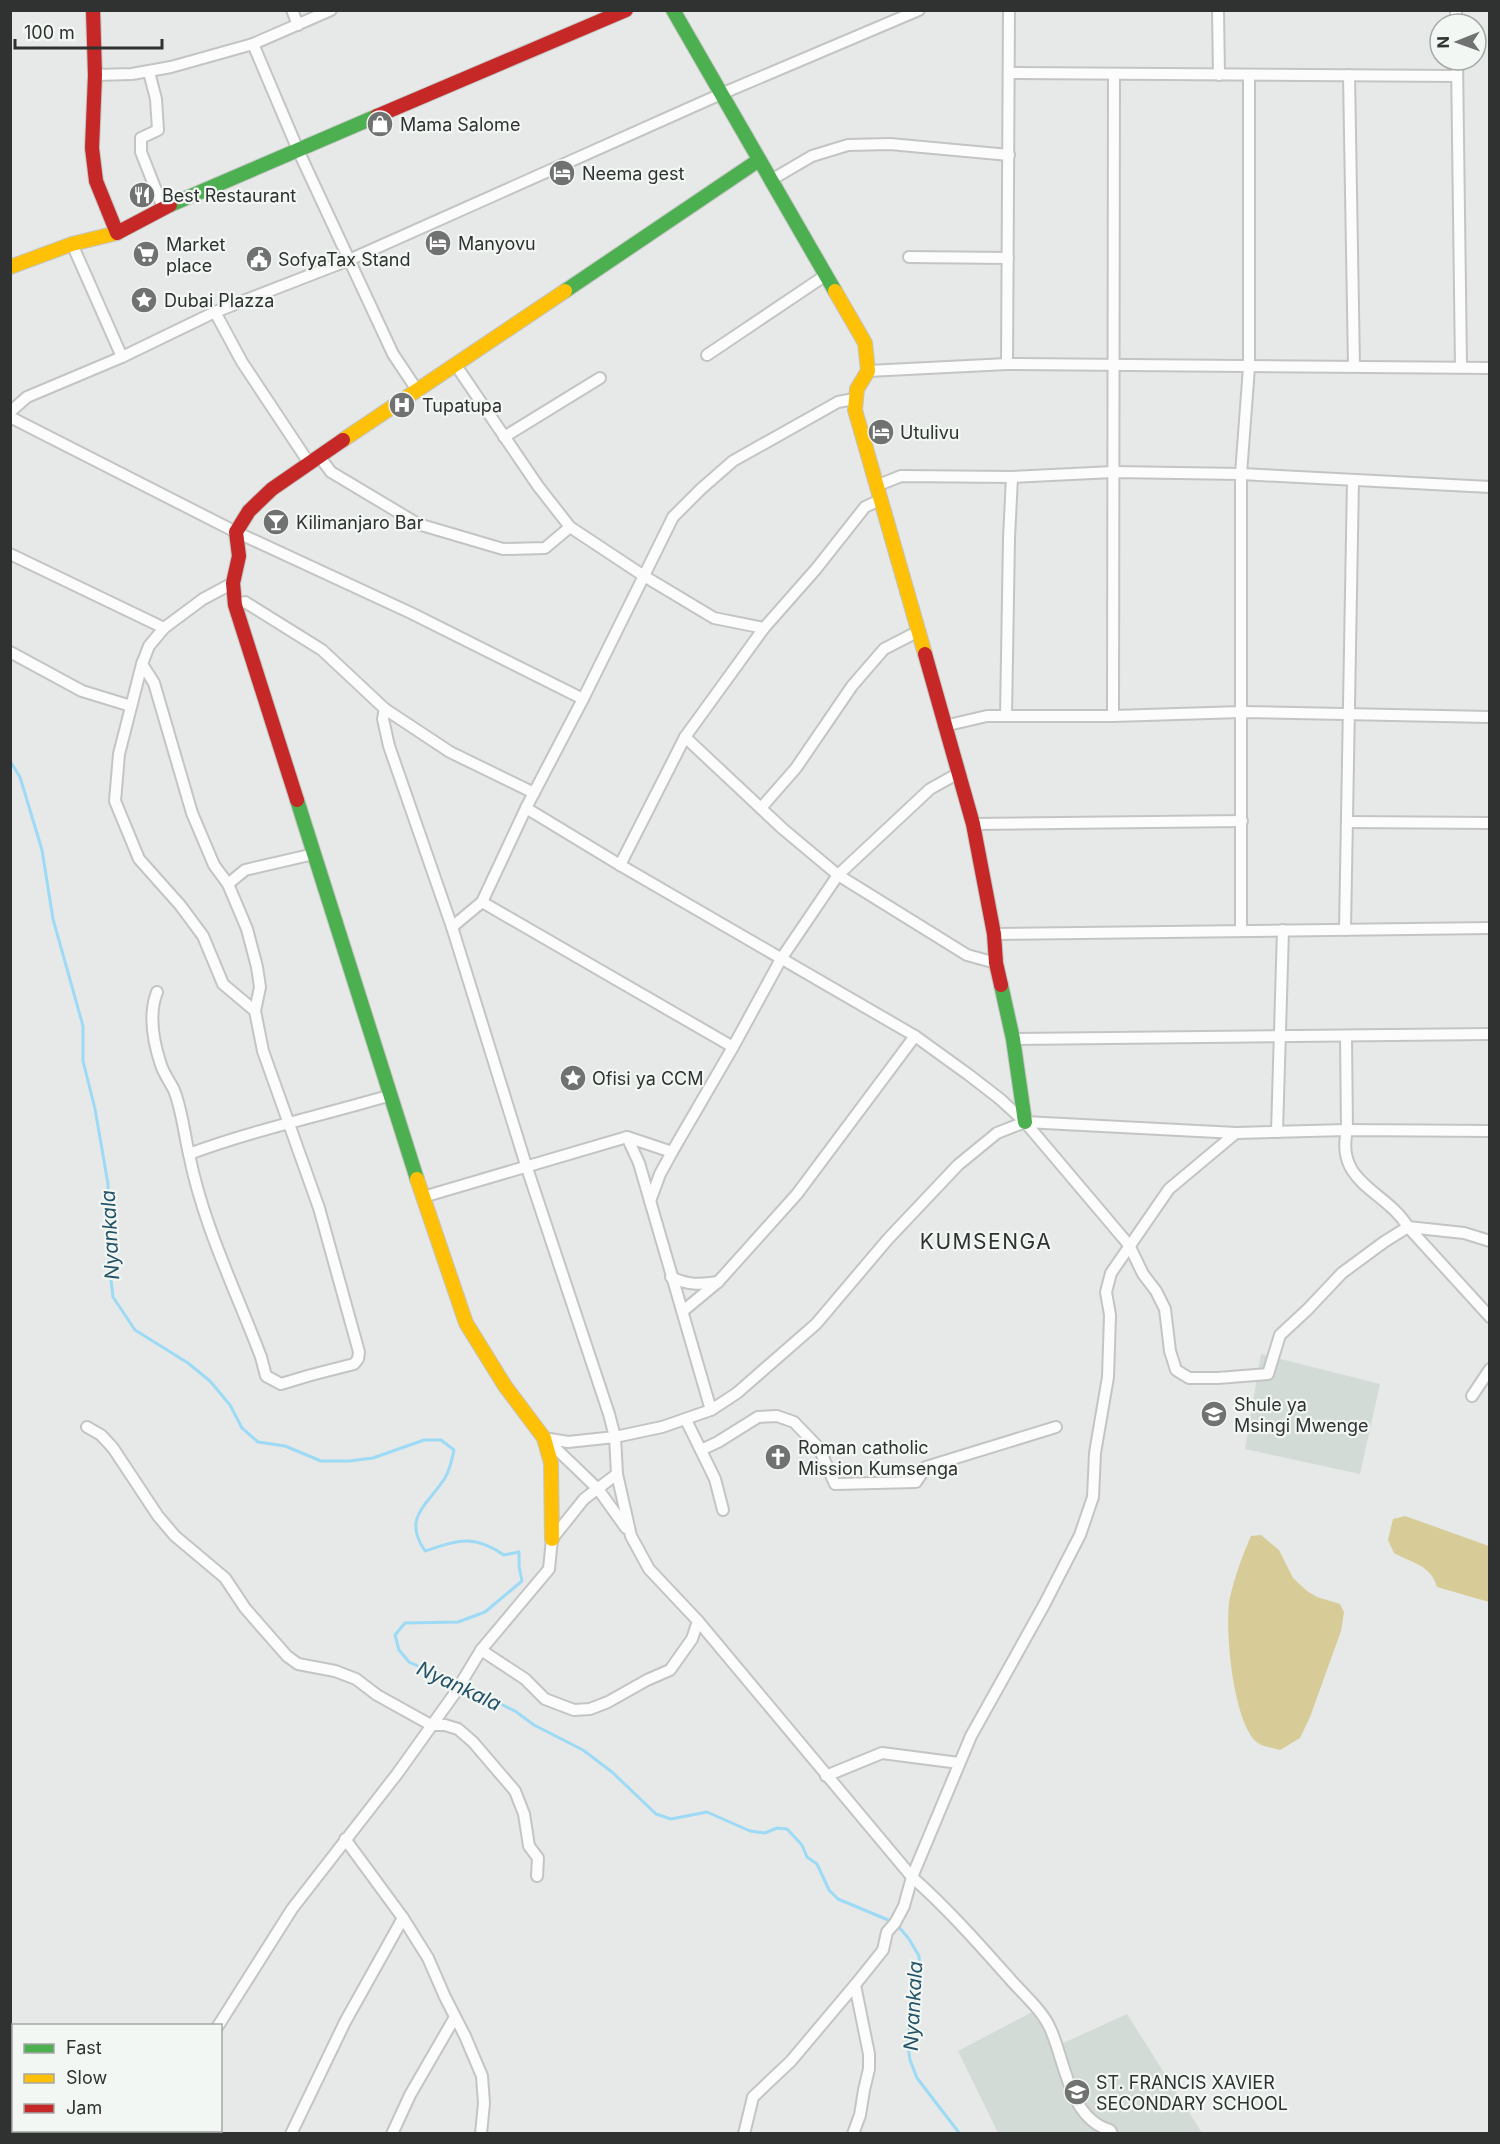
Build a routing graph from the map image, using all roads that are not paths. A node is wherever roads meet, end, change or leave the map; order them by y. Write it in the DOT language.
graph roads {
  1 [pos="93,10"];
  2 [pos="292,10"];
  3 [pos="331,10"];
  4 [pos="626,10"];
  5 [pos="673,10"];
  6 [pos="919,10"];
  7 [pos="1009,10"];
  8 [pos="1218,10"];
  9 [pos="298,25"];
  10 [pos="254,44"];
  11 [pos="149,72"];
  12 [pos="1457,72"];
  13 [pos="1010,73"];
  14 [pos="1114,74"];
  15 [pos="94,75"];
  16 [pos="1219,75"];
  17 [pos="1249,75"];
  18 [pos="1348,75"];
  19 [pos="1457,76"];
  20 [pos="721,94"];
  21 [pos="298,150"];
  22 [pos="1009,156"];
  23 [pos="759,159"];
  24 [pos="771,180"];
  25 [pos="163,208"];
  26 [pos="117,233"];
  27 [pos="72,244"];
  28 [pos="909,257"];
  29 [pos="1008,258"];
  30 [pos="349,260"];
  31 [pos="10,267"];
  32 [pos="826,275"];
  33 [pos="216,312"];
  34 [pos="707,355"];
  35 [pos="122,357"];
  36 [pos="455,364"];
  37 [pos="1006,364"];
  38 [pos="1113,364"];
  39 [pos="1249,366"];
  40 [pos="1354,366"];
  41 [pos="1461,367"];
  42 [pos="1490,368"];
  43 [pos="868,371"];
  44 [pos="600,378"];
  45 [pos="417,390"];
  46 [pos="854,399"];
  47 [pos="10,412"];
  48 [pos="10,417"];
  49 [pos="504,437"];
  50 [pos="314,459"];
  51 [pos="1113,472"];
  52 [pos="1241,474"];
  53 [pos="1012,477"];
  54 [pos="1353,480"];
  55 [pos="876,486"];
  56 [pos="1490,487"];
  57 [pos="880,500"];
  58 [pos="570,527"];
  59 [pos="237,532"];
  60 [pos="10,554"];
  61 [pos="644,576"];
  62 [pos="233,583"];
  63 [pos="236,605"];
  64 [pos="164,628"];
  65 [pos="764,628"];
  66 [pos="917,632"];
  67 [pos="10,652"];
  68 [pos="142,664"];
  69 [pos="583,699"];
  70 [pos="131,706"];
  71 [pos="385,709"];
  72 [pos="1242,712"];
  73 [pos="1006,716"];
  74 [pos="1113,716"];
  75 [pos="1348,716"];
  76 [pos="1490,717"];
  77 [pos="944,726"];
  78 [pos="685,737"];
  79 [pos="957,774"];
  80 [pos="534,793"];
  81 [pos="526,808"];
  82 [pos="761,808"];
  83 [pos="1242,821"];
  84 [pos="1347,822"];
  85 [pos="1490,823"];
  86 [pos="973,824"];
  87 [pos="314,854"];
  88 [pos="620,865"];
  89 [pos="838,875"];
  90 [pos="228,884"];
  91 [pos="482,902"];
  92 [pos="452,927"];
  93 [pos="1490,928"];
  94 [pos="1283,930"];
  95 [pos="1345,930"];
  96 [pos="1241,931"];
  97 [pos="994,934"];
  98 [pos="781,959"];
  99 [pos="996,963"];
  100 [pos="157,992"];
  101 [pos="255,1011"];
  102 [pos="1490,1034"];
  103 [pos="915,1036"];
  104 [pos="1280,1037"];
  105 [pos="1346,1037"];
  106 [pos="1013,1039"];
  107 [pos="733,1047"];
  108 [pos="391,1095"];
  109 [pos="1024,1122"];
  110 [pos="289,1124"];
  111 [pos="1347,1130"];
  112 [pos="1490,1131"];
  113 [pos="1277,1132"];
  114 [pos="1236,1133"];
  115 [pos="627,1137"];
  116 [pos="672,1152"];
  117 [pos="189,1155"];
  118 [pos="526,1166"];
  119 [pos="423,1197"];
  120 [pos="650,1201"];
  121 [pos="1408,1227"];
  122 [pos="1490,1241"];
  123 [pos="1129,1245"];
  124 [pos="671,1277"];
  125 [pos="718,1282"];
  126 [pos="683,1311"];
  127 [pos="1490,1317"];
  128 [pos="1490,1369"];
  129 [pos="1472,1396"];
  130 [pos="711,1410"];
  131 [pos="686,1420"];
  132 [pos="87,1427"];
  133 [pos="1056,1427"];
  134 [pos="615,1437"];
  135 [pos="544,1438"];
  136 [pos="700,1450"];
  137 [pos="617,1474"];
  138 [pos="598,1489"];
  139 [pos="723,1510"];
  140 [pos="631,1536"];
  141 [pos="552,1539"];
  142 [pos="698,1621"];
  143 [pos="481,1650"];
  144 [pos="431,1725"];
  145 [pos="959,1763"];
  146 [pos="826,1776"];
  147 [pos="345,1839"];
  148 [pos="537,1876"];
  149 [pos="912,1877"];
  150 [pos="403,1918"];
  151 [pos="855,1985"];
  152 [pos="455,2017"];
  153 [pos="219,2024"];
  154 [pos="291,2133"];
  155 [pos="392,2133"];
  156 [pos="481,2133"];
  157 [pos="744,2133"];
  158 [pos="853,2133"];
  159 [pos="1112,2133"];
  1 -- 15 [label="main road"];
  2 -- 9 [label="street"];
  3 -- 9 [label="street"];
  4 -- 21 [label="main road"];
  5 -- 20 [label="main road"];
  6 -- 20 [label="street"];
  7 -- 13 [label="street"];
  8 -- 16 [label="street"];
  9 -- 10 [label="street"];
  10 -- 11 [label="street"];
  10 -- 21 [label="street"];
  11 -- 15 [label="street"];
  11 -- 25 [label="street"];
  12 -- 19 [label="street"];
  13 -- 14 [label="street"];
  13 -- 22 [label="street"];
  14 -- 16 [label="street"];
  14 -- 38 [label="street"];
  15 -- 26 [label="main road"];
  16 -- 17 [label="street"];
  17 -- 18 [label="street"];
  17 -- 39 [label="street"];
  18 -- 19 [label="street"];
  18 -- 40 [label="street"];
  19 -- 41 [label="street"];
  20 -- 23 [label="main road"];
  20 -- 30 [label="street"];
  21 -- 25 [label="main road"];
  21 -- 30 [label="street"];
  22 -- 24 [label="street"];
  22 -- 29 [label="street"];
  23 -- 24 [label="main road"];
  23 -- 36 [label="main road"];
  24 -- 32 [label="main road"];
  25 -- 26 [label="main road"];
  26 -- 27 [label="main road"];
  27 -- 31 [label="main road"];
  27 -- 35 [label="street"];
  28 -- 29 [label="street"];
  29 -- 37 [label="street"];
  30 -- 33 [label="street"];
  30 -- 45 [label="street"];
  32 -- 34 [label="street"];
  32 -- 43 [label="main road"];
  33 -- 35 [label="street"];
  33 -- 50 [label="street"];
  35 -- 47 [label="street"];
  36 -- 45 [label="main road"];
  36 -- 49 [label="street"];
  37 -- 38 [label="street"];
  37 -- 43 [label="street"];
  38 -- 39 [label="street"];
  38 -- 51 [label="street"];
  39 -- 40 [label="street"];
  39 -- 52 [label="street"];
  40 -- 41 [label="street"];
  41 -- 42 [label="street"];
  43 -- 46 [label="main road"];
  44 -- 49 [label="street"];
  45 -- 50 [label="main road"];
  46 -- 55 [label="main road"];
  46 -- 61 [label="street"];
  48 -- 59 [label="street"];
  49 -- 58 [label="street"];
  50 -- 58 [label="street"];
  50 -- 59 [label="main road"];
  51 -- 52 [label="street"];
  51 -- 53 [label="street"];
  51 -- 74 [label="street"];
  52 -- 54 [label="street"];
  52 -- 72 [label="street"];
  53 -- 55 [label="street"];
  53 -- 73 [label="street"];
  54 -- 56 [label="street"];
  54 -- 75 [label="street"];
  55 -- 57 [label="main road"];
  57 -- 65 [label="street"];
  57 -- 66 [label="main road"];
  58 -- 61 [label="street"];
  59 -- 62 [label="main road"];
  59 -- 69 [label="street"];
  60 -- 64 [label="street"];
  61 -- 65 [label="street"];
  61 -- 69 [label="street"];
  62 -- 63 [label="main road"];
  62 -- 64 [label="street"];
  63 -- 71 [label="street"];
  63 -- 87 [label="main road"];
  64 -- 68 [label="street"];
  65 -- 78 [label="street"];
  66 -- 77 [label="main road"];
  66 -- 82 [label="street"];
  67 -- 70 [label="street"];
  68 -- 70 [label="street"];
  68 -- 90 [label="street"];
  69 -- 80 [label="street"];
  70 -- 101 [label="street"];
  71 -- 80 [label="street"];
  71 -- 92 [label="street"];
  72 -- 74 [label="street"];
  72 -- 75 [label="street"];
  72 -- 83 [label="street"];
  73 -- 74 [label="street"];
  73 -- 77 [label="street"];
  75 -- 76 [label="street"];
  75 -- 84 [label="street"];
  77 -- 79 [label="main road"];
  78 -- 82 [label="street"];
  78 -- 88 [label="street"];
  79 -- 86 [label="main road"];
  79 -- 89 [label="street"];
  80 -- 81 [label="street"];
  81 -- 88 [label="street"];
  81 -- 91 [label="street"];
  82 -- 89 [label="street"];
  83 -- 86 [label="street"];
  83 -- 96 [label="street"];
  84 -- 85 [label="street"];
  84 -- 95 [label="street"];
  86 -- 97 [label="main road"];
  87 -- 90 [label="street"];
  87 -- 108 [label="main road"];
  88 -- 98 [label="street"];
  89 -- 98 [label="street"];
  89 -- 99 [label="street"];
  90 -- 101 [label="street"];
  91 -- 92 [label="street"];
  91 -- 107 [label="street"];
  92 -- 118 [label="street"];
  93 -- 95 [label="street"];
  94 -- 95 [label="street"];
  94 -- 96 [label="street"];
  94 -- 104 [label="street"];
  96 -- 97 [label="street"];
  97 -- 99 [label="main road"];
  98 -- 103 [label="street"];
  98 -- 107 [label="street"];
  99 -- 106 [label="main road"];
  100 -- 117 [label="street"];
  101 -- 110 [label="street"];
  102 -- 105 [label="street"];
  103 -- 109 [label="street"];
  103 -- 125 [label="street"];
  104 -- 105 [label="street"];
  104 -- 106 [label="street"];
  104 -- 113 [label="street"];
  105 -- 111 [label="street"];
  106 -- 109 [label="main road"];
  107 -- 116 [label="street"];
  108 -- 110 [label="street"];
  108 -- 119 [label="main road"];
  109 -- 114 [label="street"];
  109 -- 123 [label="street"];
  109 -- 130 [label="street"];
  110 -- 117 [label="street"];
  110 -- 117 [label="street"];
  111 -- 112 [label="street"];
  111 -- 113 [label="street"];
  111 -- 121 [label="street"];
  113 -- 114 [label="street"];
  114 -- 123 [label="street"];
  115 -- 116 [label="street"];
  115 -- 118 [label="street"];
  115 -- 120 [label="street"];
  116 -- 120 [label="street"];
  118 -- 119 [label="street"];
  118 -- 134 [label="street"];
  119 -- 135 [label="main road"];
  120 -- 124 [label="street"];
  121 -- 122 [label="street"];
  121 -- 123 [label="street"];
  121 -- 127 [label="street"];
  123 -- 145 [label="street"];
  124 -- 125 [label="street"];
  124 -- 126 [label="street"];
  125 -- 126 [label="street"];
  126 -- 130 [label="street"];
  128 -- 129 [label="street"];
  130 -- 131 [label="street"];
  131 -- 134 [label="street"];
  131 -- 136 [label="street"];
  132 -- 144 [label="street"];
  133 -- 136 [label="street"];
  134 -- 135 [label="street"];
  134 -- 137 [label="street"];
  135 -- 138 [label="street"];
  135 -- 141 [label="main road"];
  136 -- 139 [label="street"];
  137 -- 138 [label="street"];
  137 -- 140 [label="street"];
  138 -- 140 [label="street"];
  138 -- 141 [label="street"];
  140 -- 142 [label="street"];
  141 -- 143 [label="street"];
  142 -- 143 [label="street"];
  142 -- 146 [label="street"];
  143 -- 144 [label="street"];
  144 -- 147 [label="street"];
  144 -- 148 [label="street"];
  145 -- 146 [label="street"];
  145 -- 149 [label="street"];
  146 -- 149 [label="street"];
  147 -- 150 [label="street"];
  147 -- 153 [label="street"];
  149 -- 151 [label="street"];
  149 -- 159 [label="street"];
  150 -- 152 [label="street"];
  150 -- 154 [label="street"];
  151 -- 157 [label="street"];
  151 -- 158 [label="street"];
  152 -- 155 [label="street"];
  152 -- 156 [label="street"];
}
